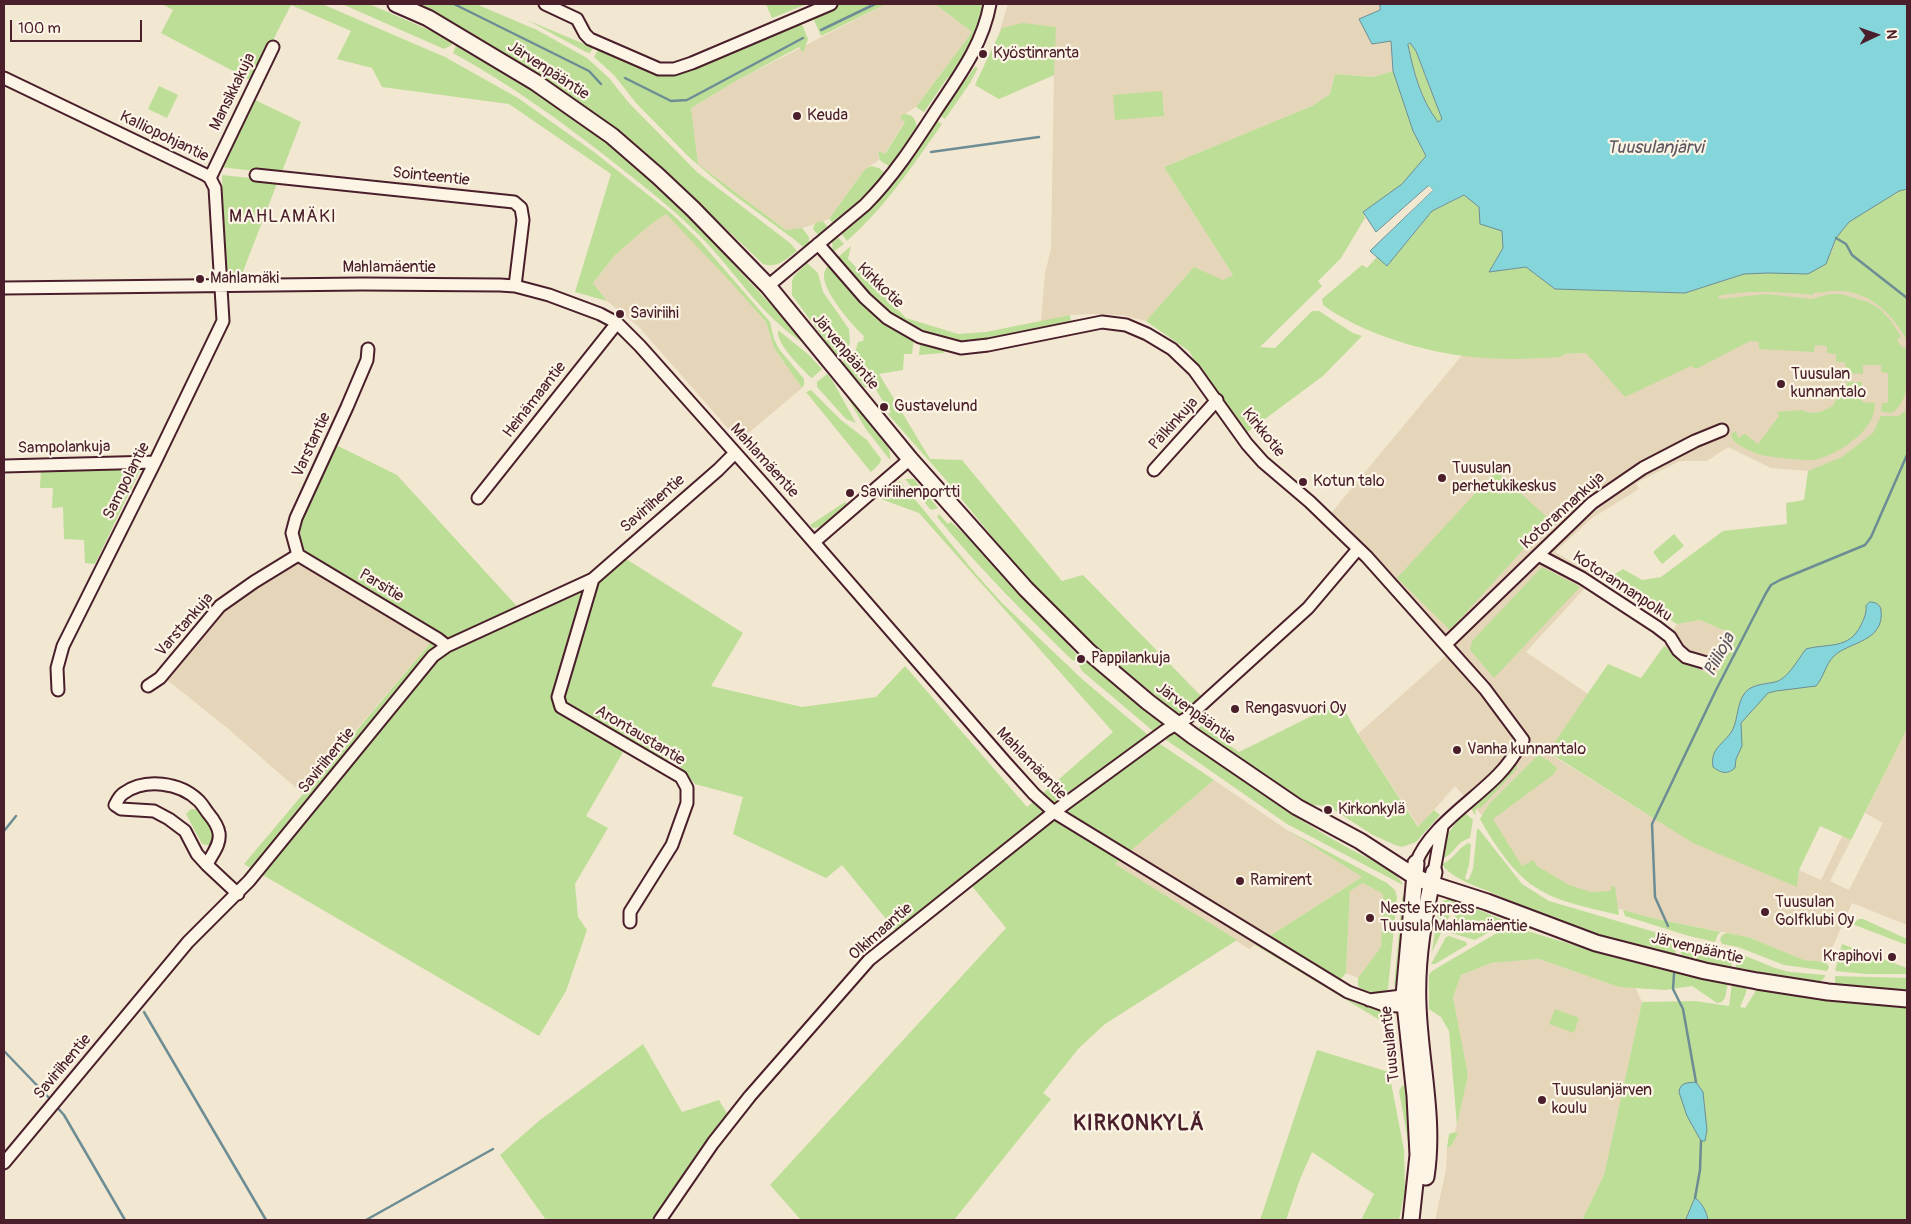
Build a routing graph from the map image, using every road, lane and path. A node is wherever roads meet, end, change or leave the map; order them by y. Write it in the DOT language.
graph roads {
  1 [pos="396,4"];
  2 [pos="545,4"];
  3 [pos="830,4"];
  4 [pos="990,4"];
  5 [pos="274,47"];
  6 [pos="4,78"];
  7 [pos="256,175"];
  8 [pos="210,178"];
  9 [pos="818,244"];
  10 [pos="222,286"];
  11 [pos="514,286"];
  12 [pos="768,286"];
  13 [pos="4,288"];
  14 [pos="617,323"];
  15 [pos="368,349"];
  16 [pos="1217,400"];
  17 [pos="1722,430"];
  18 [pos="735,453"];
  19 [pos="910,459"];
  20 [pos="155,462"];
  21 [pos="4,466"];
  22 [pos="1154,470"];
  23 [pos="478,498"];
  24 [pos="814,542"];
  25 [pos="1358,549"];
  26 [pos="1538,554"];
  27 [pos="298,555"];
  28 [pos="593,578"];
  29 [pos="1446,644"];
  30 [pos="447,646"];
  31 [pos="1710,664"];
  32 [pos="148,686"];
  33 [pos="58,690"];
  34 [pos="1178,724"];
  35 [pos="1054,812"];
  36 [pos="1442,827"];
  37 [pos="208,865"];
  38 [pos="1415,869"];
  39 [pos="1432,878"];
  40 [pos="238,894"];
  41 [pos="630,922"];
  42 [pos="1907,999"];
  43 [pos="1411,1001"];
  44 [pos="4,1163"];
  45 [pos="660,1220"];
  46 [pos="1412,1220"];
  47 [pos="1419,1220"];
  1 -- 12 [label="main road, Järvenpääntie"];
  2 -- 3 [label="street"];
  4 -- 9 [label="street"];
  5 -- 8 [label="street, Mansikkakuja"];
  6 -- 8 [label="street, Kalliopohjantie"];
  7 -- 11 [label="street, Sointeentie"];
  8 -- 10 [label="street, Kalliopohjantie"];
  9 -- 12 [label="street"];
  9 -- 16 [label="street, Kirkkotie"];
  10 -- 11 [label="street, Mahlamäentie"];
  10 -- 13 [label="street, Mahlamäentie"];
  10 -- 20 [label="street, Sampolantie"];
  11 -- 14 [label="street, Mahlamäentie"];
  12 -- 19 [label="main road, Järvenpääntie"];
  14 -- 18 [label="street, Mahlamäentie"];
  14 -- 23 [label="street, Heinämaantie"];
  15 -- 27 [label="street, Varstantie"];
  16 -- 22 [label="street, Pälkinkuja"];
  16 -- 25 [label="street, Kirkkotie"];
  17 -- 26 [label="street, Kotorannankuja"];
  18 -- 24 [label="street, Mahlamäentie"];
  18 -- 28 [label="street, Saviriihentie"];
  19 -- 24 [label="street"];
  19 -- 34 [label="main road, Järvenpääntie"];
  20 -- 21 [label="street, Sampolankuja"];
  20 -- 33 [label="street, Sampolantie"];
  24 -- 35 [label="street, Mahlamäentie"];
  25 -- 29 [label="street, Kirkkotie"];
  25 -- 34 [label="street"];
  26 -- 29 [label="street, Kotorannankuja"];
  26 -- 31 [label="street, Kotorannanpolku"];
  27 -- 30 [label="street, Parsitie"];
  27 -- 32 [label="street, Varstankuja"];
  28 -- 30 [label="street, Saviriihentie"];
  28 -- 41 [label="street, Arontaustantie"];
  29 -- 36 [label="street, Kirkkotie"];
  30 -- 40 [label="street, Saviriihentie"];
  34 -- 35 [label="street, Olkimaantie"];
  34 -- 38 [label="main road, Järvenpääntie"];
  35 -- 43 [label="street, Mahlamäentie"];
  35 -- 45 [label="street, Olkimaantie"];
  36 -- 38 [label="street, Kirkkotie"];
  36 -- 39 [label="street"];
  37 -- 37 [label="street"];
  37 -- 40 [label="street"];
  38 -- 39 [label="main road, Järvenpääntie"];
  38 -- 43 [label="main road, Tuusulantie"];
  39 -- 42 [label="main road, Järvenpääntie"];
  39 -- 43 [label="main road, Tuusulantie"];
  40 -- 44 [label="street, Saviriihentie"];
  43 -- 46 [label="main road, Tuusulantie"];
  43 -- 47 [label="main road, Tuusulantie"];
}
